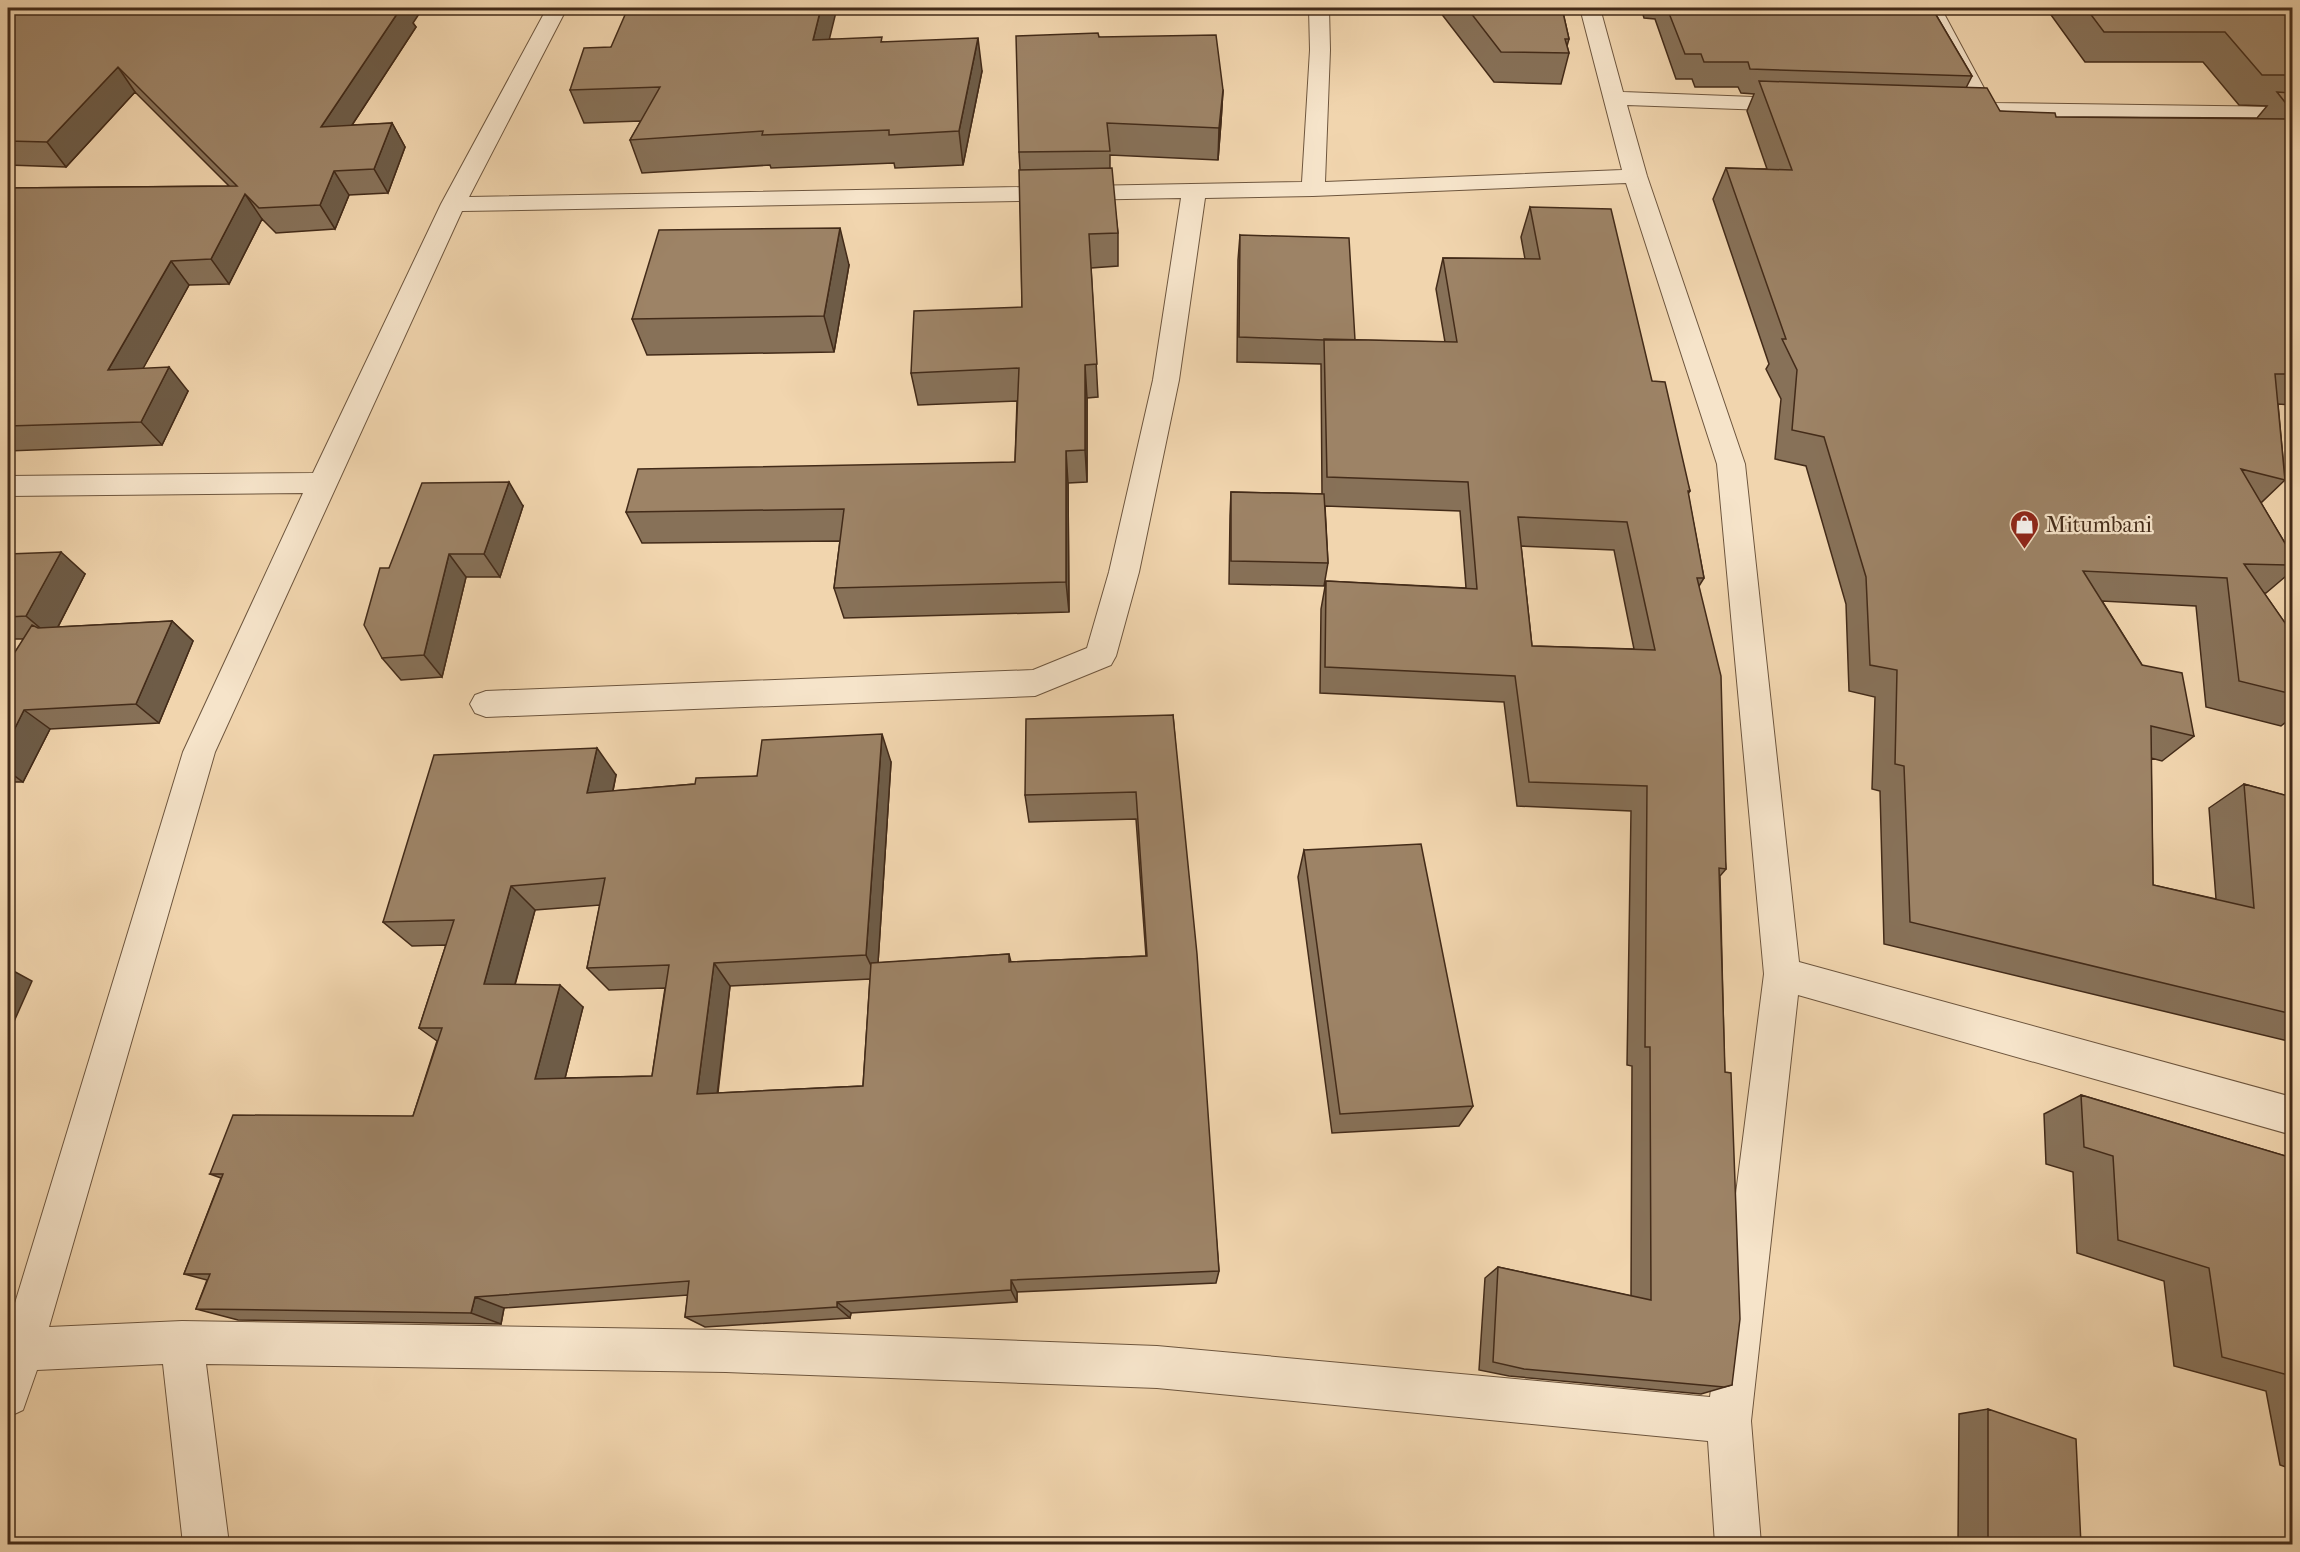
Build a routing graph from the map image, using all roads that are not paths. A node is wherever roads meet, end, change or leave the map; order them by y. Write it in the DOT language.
graph roads {
  1 [pos="557,8"];
  2 [pos="1319,8"];
  3 [pos="1590,8"];
  4 [pos="1931,8"];
  5 [pos="1614,98"];
  6 [pos="1817,104"];
  7 [pos="1937,108"];
  8 [pos="1985,110"];
  9 [pos="2292,114"];
  10 [pos="1635,176"];
  11 [pos="1313,189"];
  12 [pos="1194,191"];
  13 [pos="453,204"];
  14 [pos="322,483"];
  15 [pos="8,486"];
  16 [pos="486,704"];
  17 [pos="1782,974"];
  18 [pos="2292,1116"];
  19 [pos="182,1342"];
  20 [pos="22,1349"];
  21 [pos="8,1395"];
  22 [pos="1729,1420"];
  23 [pos="206,1545"];
  24 [pos="1738,1545"];
  1 -- 13 [label="street"];
  2 -- 11 [label="street"];
  3 -- 5 [label="street"];
  4 -- 8 [label="street"];
  5 -- 6 [label="street"];
  5 -- 10 [label="street"];
  7 -- 8 [label="street"];
  8 -- 9 [label="street"];
  10 -- 11 [label="street"];
  10 -- 17 [label="street"];
  11 -- 12 [label="street"];
  12 -- 13 [label="street"];
  12 -- 16 [label="street"];
  13 -- 14 [label="street"];
  14 -- 15 [label="street"];
  14 -- 20 [label="street"];
  17 -- 18 [label="street"];
  17 -- 22 [label="street"];
  19 -- 20 [label="street"];
  19 -- 22 [label="street"];
  19 -- 23 [label="street"];
  20 -- 21 [label="street"];
  22 -- 24 [label="street"];
}
